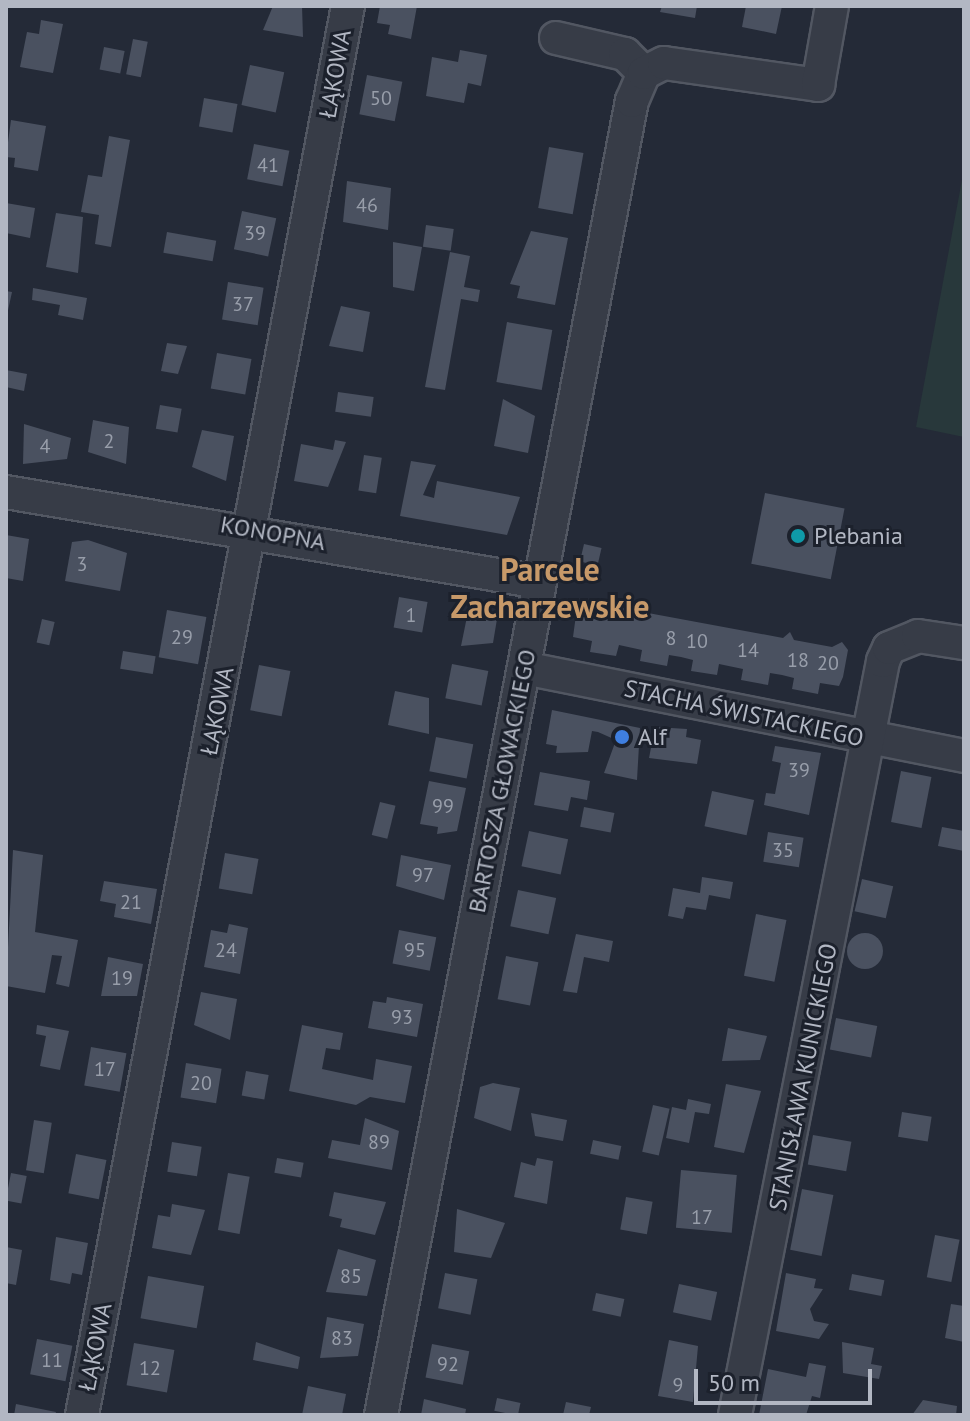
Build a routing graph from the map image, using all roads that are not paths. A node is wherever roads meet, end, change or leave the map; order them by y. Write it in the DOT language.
graph roads {
  1 [pos="348,6"];
  2 [pos="832,6"];
  3 [pos="556,38"];
  4 [pos="644,73"];
  5 [pos="6,492"];
  6 [pos="252,529"];
  7 [pos="539,582"];
  8 [pos="964,643"];
  9 [pos="524,668"];
  10 [pos="870,740"];
  11 [pos="964,756"];
  12 [pos="82,1415"];
  13 [pos="381,1415"];
  14 [pos="735,1415"];
  1 -- 6 [label="street, ŁĄKOWA"];
  2 -- 4 [label="street"];
  3 -- 4 [label="street"];
  4 -- 7 [label="street, BARTOSZA GŁOWACKIEGO"];
  5 -- 6 [label="street, KONOPNA"];
  6 -- 7 [label="street, KONOPNA"];
  6 -- 12 [label="street, ŁĄKOWA"];
  7 -- 9 [label="street, BARTOSZA GŁOWACKIEGO"];
  8 -- 10 [label="street, STANISŁAWA KUNICKIEGO"];
  9 -- 10 [label="street, STACHA ŚWISTACKIEGO"];
  9 -- 13 [label="street, BARTOSZA GŁOWACKIEGO"];
  10 -- 11 [label="street, STACHA ŚWISTACKIEGO"];
  10 -- 14 [label="street, STANISŁAWA KUNICKIEGO"];
}
